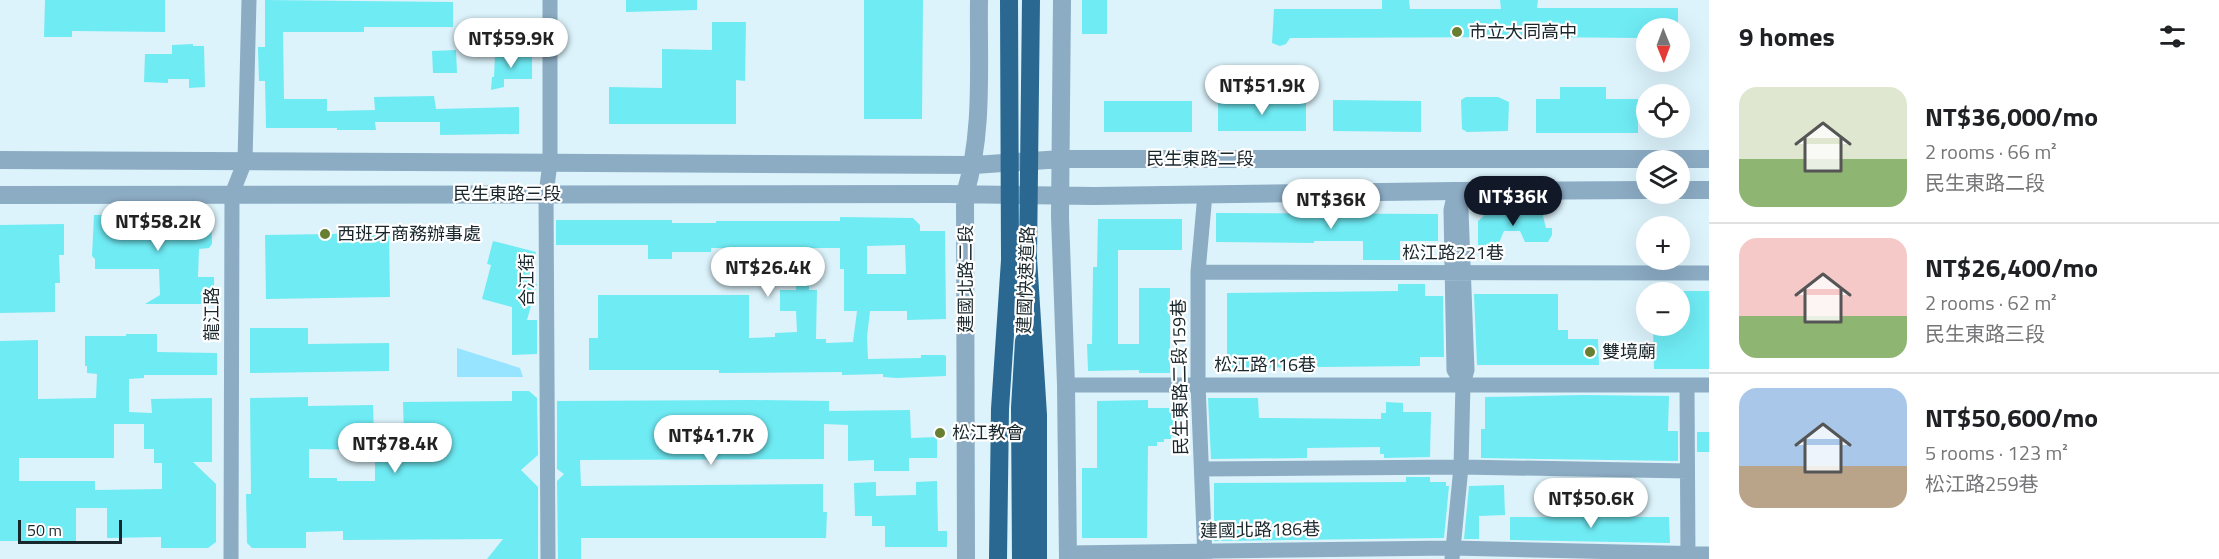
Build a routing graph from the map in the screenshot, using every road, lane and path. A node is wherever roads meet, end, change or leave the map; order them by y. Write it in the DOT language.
graph roads {
  1 [pos="249,0"];
  2 [pos="550,0"];
  3 [pos="979,0"];
  4 [pos="1009,0"];
  5 [pos="1031,0"];
  6 [pos="1062,0"];
  7 [pos="1062,159"];
  8 [pos="1709,159"];
  9 [pos="0,160"];
  10 [pos="245,161"];
  11 [pos="549,163"];
  12 [pos="1014,163"];
  13 [pos="974,165"];
  14 [pos="1455,190"];
  15 [pos="1636,190"];
  16 [pos="1690,190"];
  17 [pos="1709,190"];
  18 [pos="232,194"];
  19 [pos="546,194"];
  20 [pos="965,194"];
  21 [pos="0,195"];
  22 [pos="1015,195"];
  23 [pos="1061,195"];
  24 [pos="1205,195"];
  25 [pos="1019,259"];
  26 [pos="1198,272"];
  27 [pos="1457,272"];
  28 [pos="1709,273"];
  29 [pos="1066,384"];
  30 [pos="1198,384"];
  31 [pos="1463,384"];
  32 [pos="1709,385"];
  33 [pos="1687,386"];
  34 [pos="1461,467"];
  35 [pos="1202,469"];
  36 [pos="1687,471"];
  37 [pos="1452,554"];
  38 [pos="1709,554"];
  39 [pos="1205,555"];
  40 [pos="1068,556"];
  41 [pos="1688,556"];
  42 [pos="231,559"];
  43 [pos="548,559"];
  44 [pos="966,559"];
  45 [pos="998,559"];
  46 [pos="1009,559"];
  47 [pos="1020,559"];
  48 [pos="1038,559"];
  1 -- 10 [label="street, 龍江路"];
  2 -- 11 [label="street, 合江街"];
  3 -- 13 [label="street, 建國北路二段"];
  4 -- 25 [label="highway, 建國快速道路, bridge"];
  5 -- 25 [label="highway, 建國快速道路, bridge"];
  6 -- 7 [label="street"];
  7 -- 8 [label="street, 民生東路二段"];
  7 -- 12 [label="street, 民生東路二段"];
  7 -- 23 [label="street"];
  9 -- 10 [label="street, 民生東路三段"];
  10 -- 11 [label="street, 民生東路三段"];
  10 -- 18 [label="street, 龍江路"];
  11 -- 13 [label="street, 民生東路三段"];
  11 -- 19 [label="street, 合江街"];
  12 -- 13 [label="street, 民生東路三段"];
  13 -- 20 [label="street, 建國北路二段"];
  14 -- 15 [label="street, 民生東路二段"];
  14 -- 24 [label="street, 民生東路二段"];
  14 -- 27 [label="street"];
  16 -- 17 [label="street"];
  18 -- 19 [label="street, 民生東路三段"];
  18 -- 21 [label="street, 民生東路三段"];
  18 -- 42 [label="street, 龍江路"];
  19 -- 20 [label="street, 民生東路三段"];
  19 -- 43 [label="street, 合江街"];
  20 -- 22 [label="street, 民生東路三段"];
  20 -- 44 [label="street, 建國北路二段"];
  22 -- 23 [label="street, 民生東路二段"];
  23 -- 24 [label="street, 民生東路二段"];
  23 -- 29 [label="street"];
  24 -- 26 [label="street, 民生東路二段159巷"];
  25 -- 45 [label="highway"];
  25 -- 46 [label="highway, 建國快速道路"];
  25 -- 47 [label="highway, 建國快速道路"];
  25 -- 48 [label="highway"];
  26 -- 27 [label="street, 松江路221巷"];
  26 -- 30 [label="street, 民生東路二段159巷"];
  27 -- 28 [label="street, 松江路221巷"];
  27 -- 31 [label="street"];
  29 -- 30 [label="street, 松江路116巷"];
  29 -- 40 [label="street"];
  30 -- 31 [label="street, 松江路116巷"];
  30 -- 35 [label="street, 民生東路二段159巷"];
  31 -- 33 [label="street, 松江路116巷"];
  31 -- 34 [label="street"];
  32 -- 33 [label="street, 松江路116巷"];
  33 -- 36 [label="street"];
  34 -- 35 [label="street"];
  34 -- 36 [label="street"];
  34 -- 37 [label="street"];
  35 -- 39 [label="street, 民生東路二段159巷"];
  36 -- 41 [label="street"];
  37 -- 39 [label="street, 建國北路186巷"];
  37 -- 41 [label="street, 建國北路186巷"];
  38 -- 41 [label="street, 建國北路186巷"];
  39 -- 40 [label="street, 建國北路186巷"];
}
